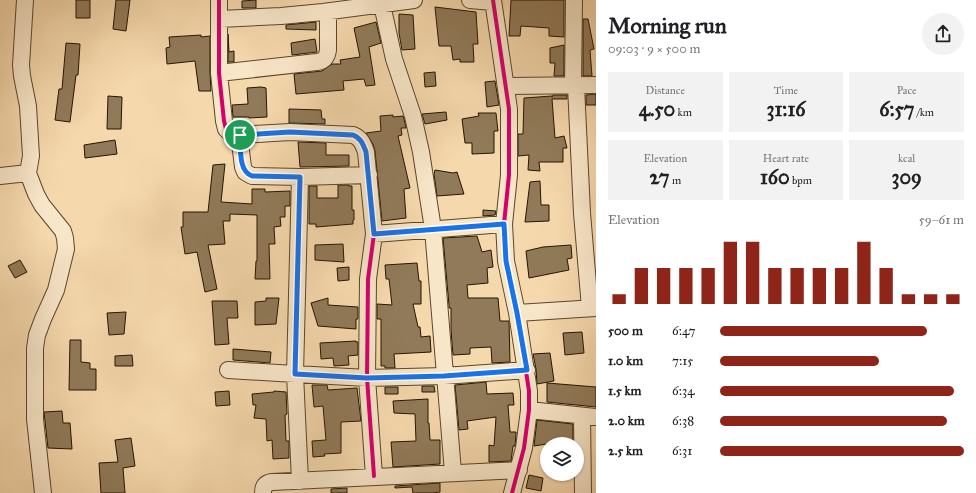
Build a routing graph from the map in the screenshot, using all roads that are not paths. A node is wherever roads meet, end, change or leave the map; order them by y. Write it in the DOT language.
graph roads {
  1 [pos="25,0"];
  2 [pos="219,0"];
  3 [pos="414,0"];
  4 [pos="470,0"];
  5 [pos="574,0"];
  6 [pos="493,1"];
  7 [pos="382,2"];
  8 [pos="328,12"];
  9 [pos="220,20"];
  10 [pos="219,73"];
  11 [pos="596,85"];
  12 [pos="506,86"];
  13 [pos="574,86"];
  14 [pos="240,135"];
  15 [pos="28,173"];
  16 [pos="369,175"];
  17 [pos="0,176"];
  18 [pos="300,177"];
  19 [pos="504,224"];
  20 [pos="434,229"];
  21 [pos="374,234"];
  22 [pos="593,308"];
  23 [pos="517,313"];
  24 [pos="228,370"];
  25 [pos="527,370"];
  26 [pos="295,374"];
  27 [pos="444,376"];
  28 [pos="367,378"];
  29 [pos="529,410"];
  30 [pos="589,417"];
  31 [pos="519,470"];
  32 [pos="453,472"];
  33 [pos="374,476"];
  34 [pos="300,481"];
  35 [pos="43,493"];
  36 [pos="263,493"];
  37 [pos="512,493"];
  38 [pos="583,493"];
  1 -- 15 [label="street"];
  2 -- 9 [label="street"];
  3 -- 7 [label="street"];
  4 -- 6 [label="street"];
  5 -- 13 [label="street"];
  6 -- 12 [label="street"];
  7 -- 8 [label="street"];
  7 -- 20 [label="street"];
  8 -- 9 [label="street"];
  8 -- 10 [label="street"];
  9 -- 10 [label="street"];
  10 -- 14 [label="street"];
  11 -- 13 [label="street"];
  12 -- 13 [label="street"];
  12 -- 19 [label="street"];
  13 -- 22 [label="street"];
  14 -- 16 [label="street"];
  14 -- 18 [label="street"];
  15 -- 17 [label="street"];
  15 -- 35 [label="street"];
  16 -- 18 [label="street"];
  16 -- 21 [label="street"];
  18 -- 26 [label="street"];
  19 -- 20 [label="street"];
  19 -- 23 [label="street"];
  20 -- 21 [label="street"];
  20 -- 27 [label="street"];
  21 -- 28 [label="street"];
  22 -- 23 [label="street"];
  23 -- 25 [label="street"];
  24 -- 26 [label="street"];
  25 -- 27 [label="street"];
  25 -- 29 [label="street"];
  26 -- 28 [label="street"];
  26 -- 34 [label="street"];
  27 -- 28 [label="street"];
  27 -- 32 [label="street"];
  28 -- 33 [label="street"];
  29 -- 30 [label="street"];
  29 -- 31 [label="street"];
  30 -- 38 [label="street"];
  31 -- 32 [label="street"];
  31 -- 37 [label="street"];
  32 -- 33 [label="street"];
  33 -- 34 [label="street"];
  34 -- 36 [label="street"];
}
